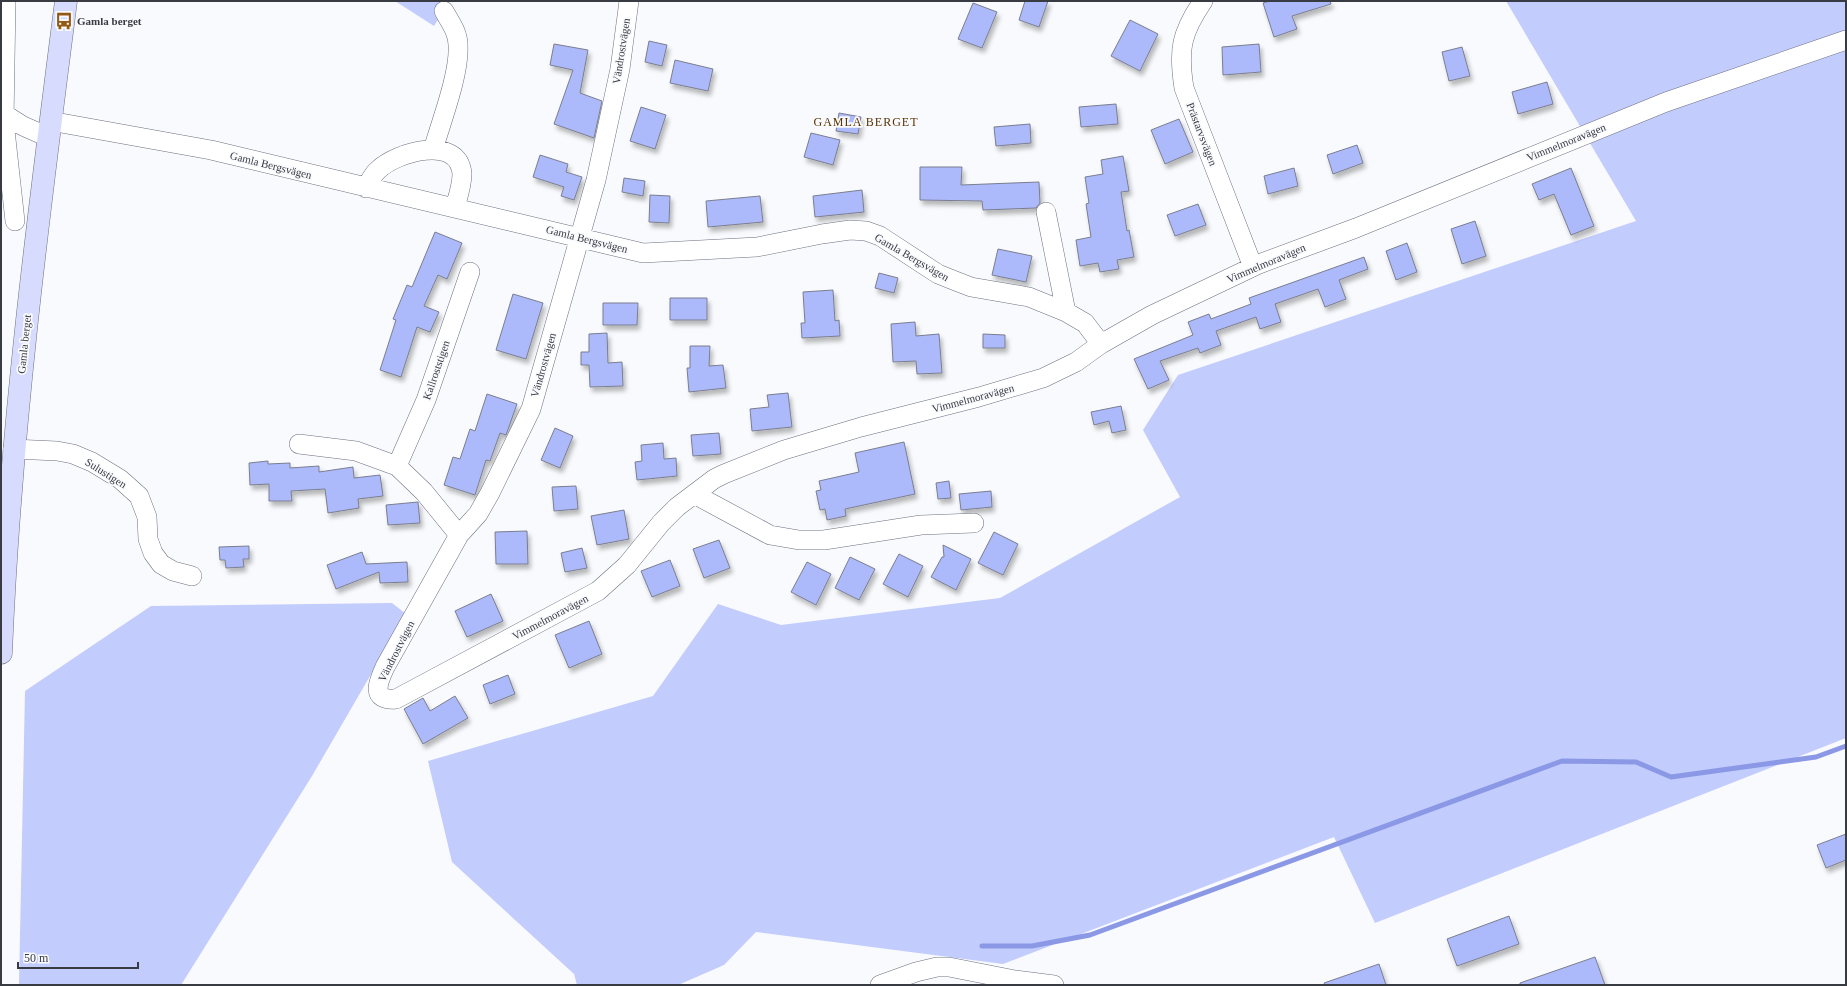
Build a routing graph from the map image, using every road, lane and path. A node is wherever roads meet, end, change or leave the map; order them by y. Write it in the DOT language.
graph roads {
  1 [pos="6,1"];
  2 [pos="66,1"];
  3 [pos="629,1"];
  4 [pos="1203,1"];
  5 [pos="444,11"];
  6 [pos="1846,40"];
  7 [pos="4,114"];
  8 [pos="49,129"];
  9 [pos="433,150"];
  10 [pos="366,188"];
  11 [pos="455,207"];
  12 [pos="1046,212"];
  13 [pos="15,221"];
  14 [pos="579,236"];
  15 [pos="1253,267"];
  16 [pos="470,272"];
  17 [pos="1066,312"];
  18 [pos="1101,344"];
  19 [pos="299,444"];
  20 [pos="13,449"];
  21 [pos="397,466"];
  22 [pos="694,494"];
  23 [pos="974,523"];
  24 [pos="4,532"];
  25 [pos="459,535"];
  26 [pos="192,576"];
  27 [pos="1,653"];
  28 [pos="381,696"];
  29 [pos="880,985"];
  30 [pos="1054,985"];
  1 -- 7 [label="street"];
  2 -- 8 [label="main road, Gamla berget"];
  3 -- 14 [label="street, Vändrostvägen"];
  4 -- 15 [label="street, Prästarvsvägen"];
  5 -- 9 [label="street"];
  6 -- 15 [label="street, Vimmelmoravägen"];
  7 -- 8 [label="street, Gamla Bergsvägen"];
  7 -- 13 [label="street"];
  8 -- 10 [label="street, Gamla Bergsvägen"];
  8 -- 20 [label="main road, Gamla berget"];
  9 -- 10 [label="street"];
  9 -- 11 [label="street"];
  10 -- 11 [label="street, Gamla Bergsvägen"];
  11 -- 14 [label="street, Gamla Bergsvägen"];
  12 -- 17 [label="street"];
  14 -- 17 [label="street, Gamla Bergsvägen"];
  14 -- 25 [label="street, Vändrostvägen"];
  15 -- 18 [label="street, Vimmelmoravägen"];
  16 -- 21 [label="street, Kallroststigen"];
  17 -- 18 [label="street, Gamla Bergsvägen"];
  18 -- 22 [label="street, Vimmelmoravägen"];
  19 -- 21 [label="street"];
  20 -- 24 [label="main road, Gamla berget"];
  20 -- 26 [label="street, Sulustigen"];
  21 -- 25 [label="street"];
  22 -- 23 [label="street"];
  22 -- 28 [label="street, Vimmelmoravägen"];
  24 -- 27 [label="main road, Gamla berget"];
  25 -- 28 [label="street, Vändrostvägen"];
  29 -- 30 [label="street"];
}
